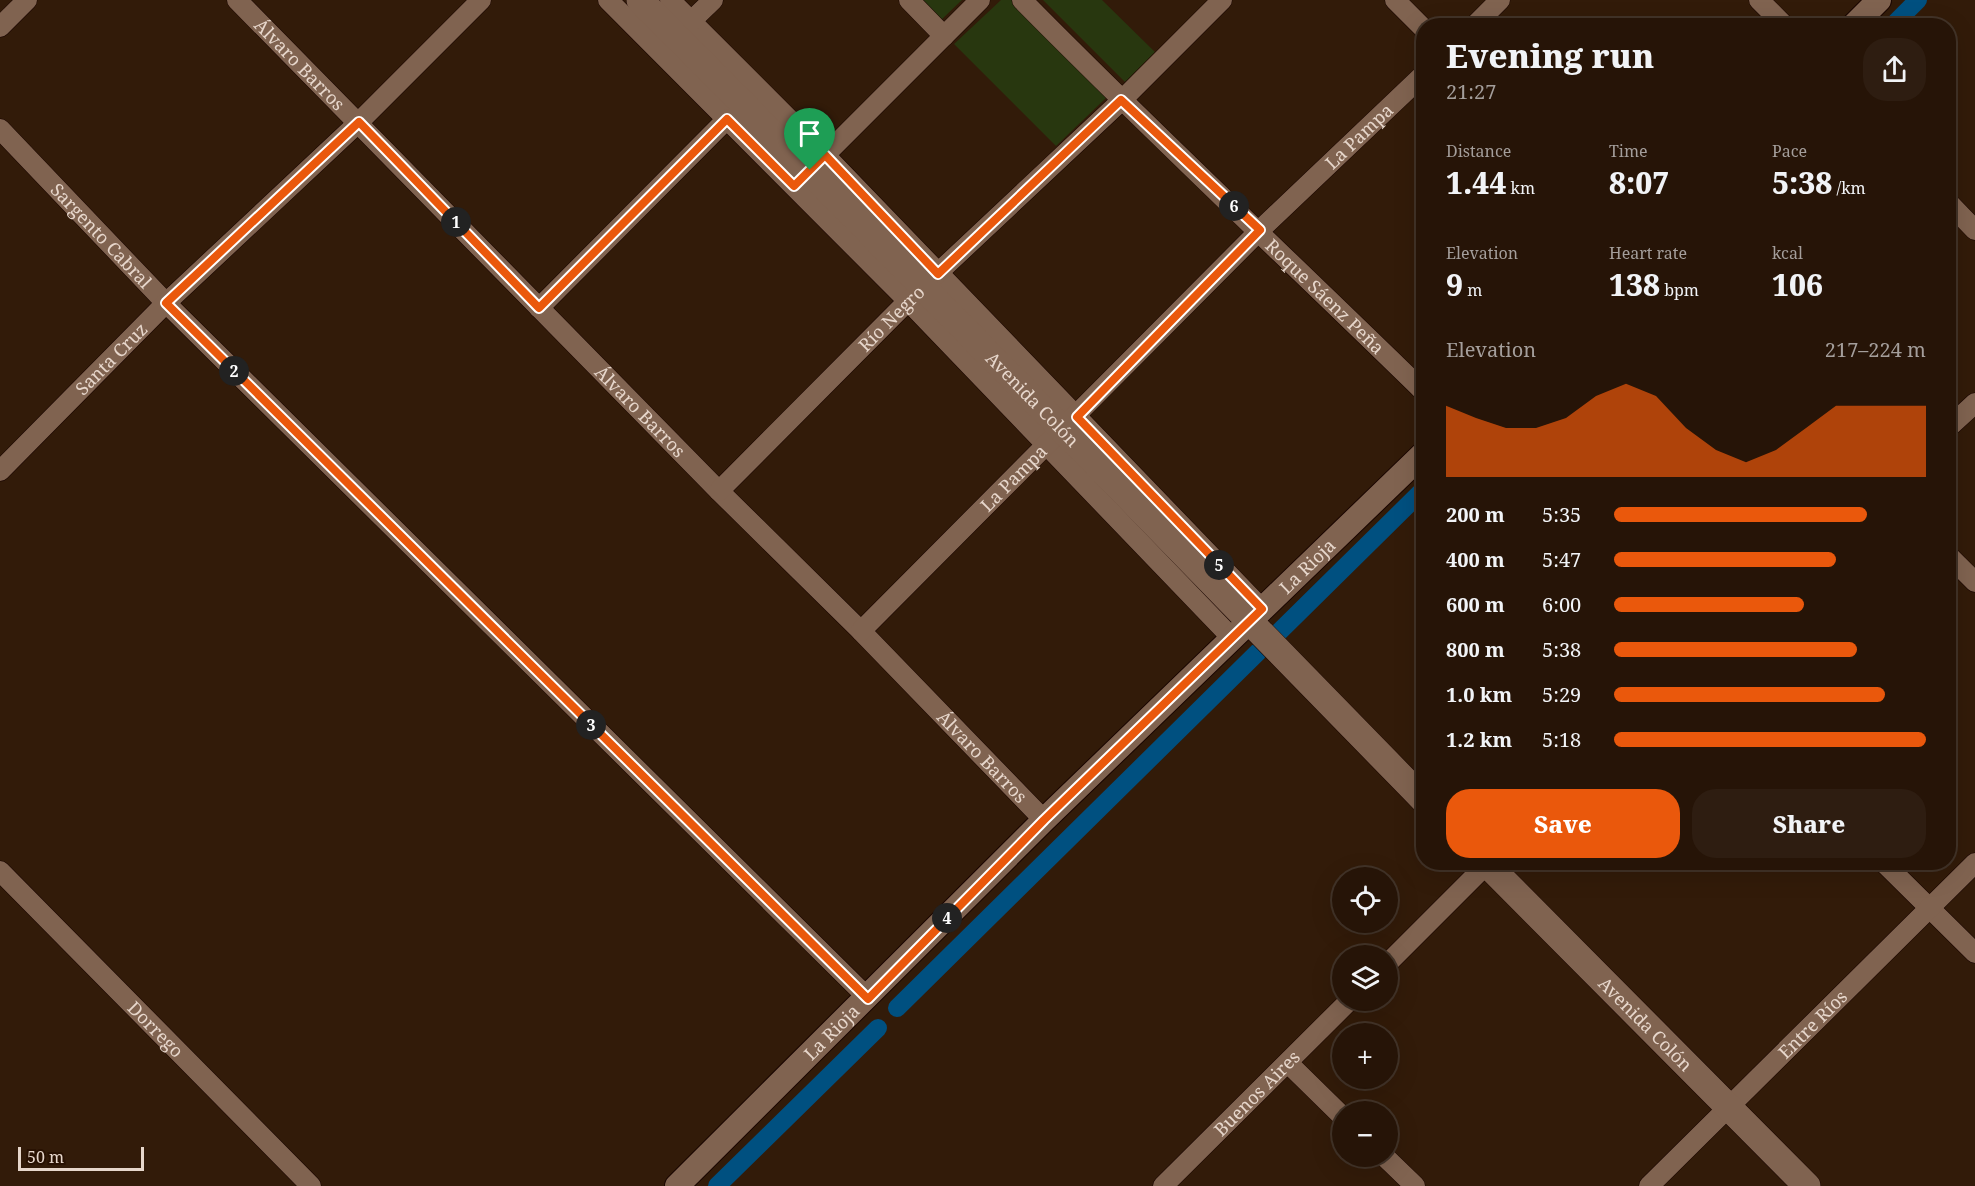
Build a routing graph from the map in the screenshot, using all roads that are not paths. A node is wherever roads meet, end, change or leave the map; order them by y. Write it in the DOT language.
graph roads {
  1 [pos="27,0"];
  2 [pos="237,0"];
  3 [pos="481,0"];
  4 [pos="608,0"];
  5 [pos="640,0"];
  6 [pos="670,0"];
  7 [pos="713,0"];
  8 [pos="909,0"];
  9 [pos="980,0"];
  10 [pos="1022,0"];
  11 [pos="1222,0"];
  12 [pos="1395,0"];
  13 [pos="1500,0"];
  14 [pos="1759,0"];
  15 [pos="1879,0"];
  16 [pos="1482,18"];
  17 [pos="1777,18"];
  18 [pos="1861,18"];
  19 [pos="1416,21"];
  20 [pos="0,27"];
  21 [pos="675,36"];
  22 [pos="944,36"];
  23 [pos="1416,82"];
  24 [pos="1121,100"];
  25 [pos="727,119"];
  26 [pos="359,122"];
  27 [pos="0,129"];
  28 [pos="810,170"];
  29 [pos="1956,210"];
  30 [pos="1260,230"];
  31 [pos="1975,230"];
  32 [pos="923,287"];
  33 [pos="166,303"];
  34 [pos="539,308"];
  35 [pos="1416,384"];
  36 [pos="1975,403"];
  37 [pos="1956,421"];
  38 [pos="1062,431"];
  39 [pos="1416,461"];
  40 [pos="0,471"];
  41 [pos="719,491"];
  42 [pos="1956,563"];
  43 [pos="1975,582"];
  44 [pos="1248,623"];
  45 [pos="861,631"];
  46 [pos="1416,792"];
  47 [pos="1044,820"];
  48 [pos="1975,863"];
  49 [pos="1480,870"];
  50 [pos="1494,870"];
  51 [pos="1891,870"];
  52 [pos="0,871"];
  53 [pos="1929,908"];
  54 [pos="1398,953"];
  55 [pos="1975,953"];
  56 [pos="868,999"];
  57 [pos="1339,1011"];
  58 [pos="1288,1063"];
  59 [pos="1332,1106"];
  60 [pos="1728,1108"];
  61 [pos="1395,1167"];
  62 [pos="301,1182"];
  63 [pos="677,1186"];
  64 [pos="1163,1186"];
  65 [pos="1414,1186"];
  66 [pos="1649,1186"];
  67 [pos="1807,1186"];
  1 -- 20 [label="street"];
  2 -- 26 [label="street, Álvaro Barros"];
  3 -- 26 [label="street, Santa Cruz"];
  4 -- 21 [label="street, Avenida Colón"];
  5 -- 21 [label="main road, Avenida Colón"];
  6 -- 21 [label="street, Avenida Colón"];
  7 -- 21 [label="street"];
  8 -- 22 [label="street"];
  9 -- 22 [label="street"];
  10 -- 24 [label="street, Roque Sáenz Peña"];
  11 -- 24 [label="street, Río Negro"];
  12 -- 19 [label="street"];
  13 -- 16 [label="street"];
  14 -- 17 [label="street"];
  15 -- 18 [label="street"];
  21 -- 25 [label="street, Avenida Colón"];
  21 -- 28 [label="main road, Avenida Colón"];
  22 -- 28 [label="street"];
  23 -- 30 [label="street, La Pampa"];
  24 -- 30 [label="street, Roque Sáenz Peña"];
  24 -- 32 [label="street, Río Negro"];
  25 -- 28 [label="street, Avenida Colón"];
  25 -- 34 [label="street"];
  26 -- 33 [label="street, Santa Cruz"];
  26 -- 34 [label="street, Álvaro Barros"];
  27 -- 33 [label="street, Sargento Cabral"];
  28 -- 32 [label="main road, Avenida Colón"];
  29 -- 31 [label="street"];
  30 -- 35 [label="street, Roque Sáenz Peña"];
  30 -- 38 [label="street, La Pampa"];
  32 -- 38 [label="main road, Avenida Colón"];
  32 -- 41 [label="street, Río Negro"];
  33 -- 40 [label="street, Santa Cruz"];
  33 -- 56 [label="street, Sargento Cabral"];
  34 -- 41 [label="street, Álvaro Barros"];
  36 -- 37 [label="street"];
  38 -- 44 [label="main road, Avenida Colón"];
  38 -- 45 [label="street, La Pampa"];
  39 -- 44 [label="street, La Rioja"];
  41 -- 45 [label="street, Álvaro Barros"];
  42 -- 43 [label="street"];
  44 -- 46 [label="main road, Avenida Colón"];
  44 -- 47 [label="street, La Rioja"];
  45 -- 47 [label="street, Álvaro Barros"];
  47 -- 56 [label="street, La Rioja"];
  48 -- 53 [label="street, Entre Ríos"];
  49 -- 54 [label="street"];
  50 -- 60 [label="main road, Avenida Colón"];
  51 -- 53 [label="street"];
  52 -- 62 [label="street, Dorrego"];
  53 -- 55 [label="street"];
  53 -- 60 [label="street, Entre Ríos"];
  56 -- 63 [label="street, La Rioja"];
  57 -- 58 [label="street, Buenos Aires"];
  58 -- 59 [label="street"];
  58 -- 64 [label="street, Buenos Aires"];
  60 -- 66 [label="street, Entre Ríos"];
  60 -- 67 [label="main road, Avenida Colón"];
  61 -- 65 [label="street"];
}
